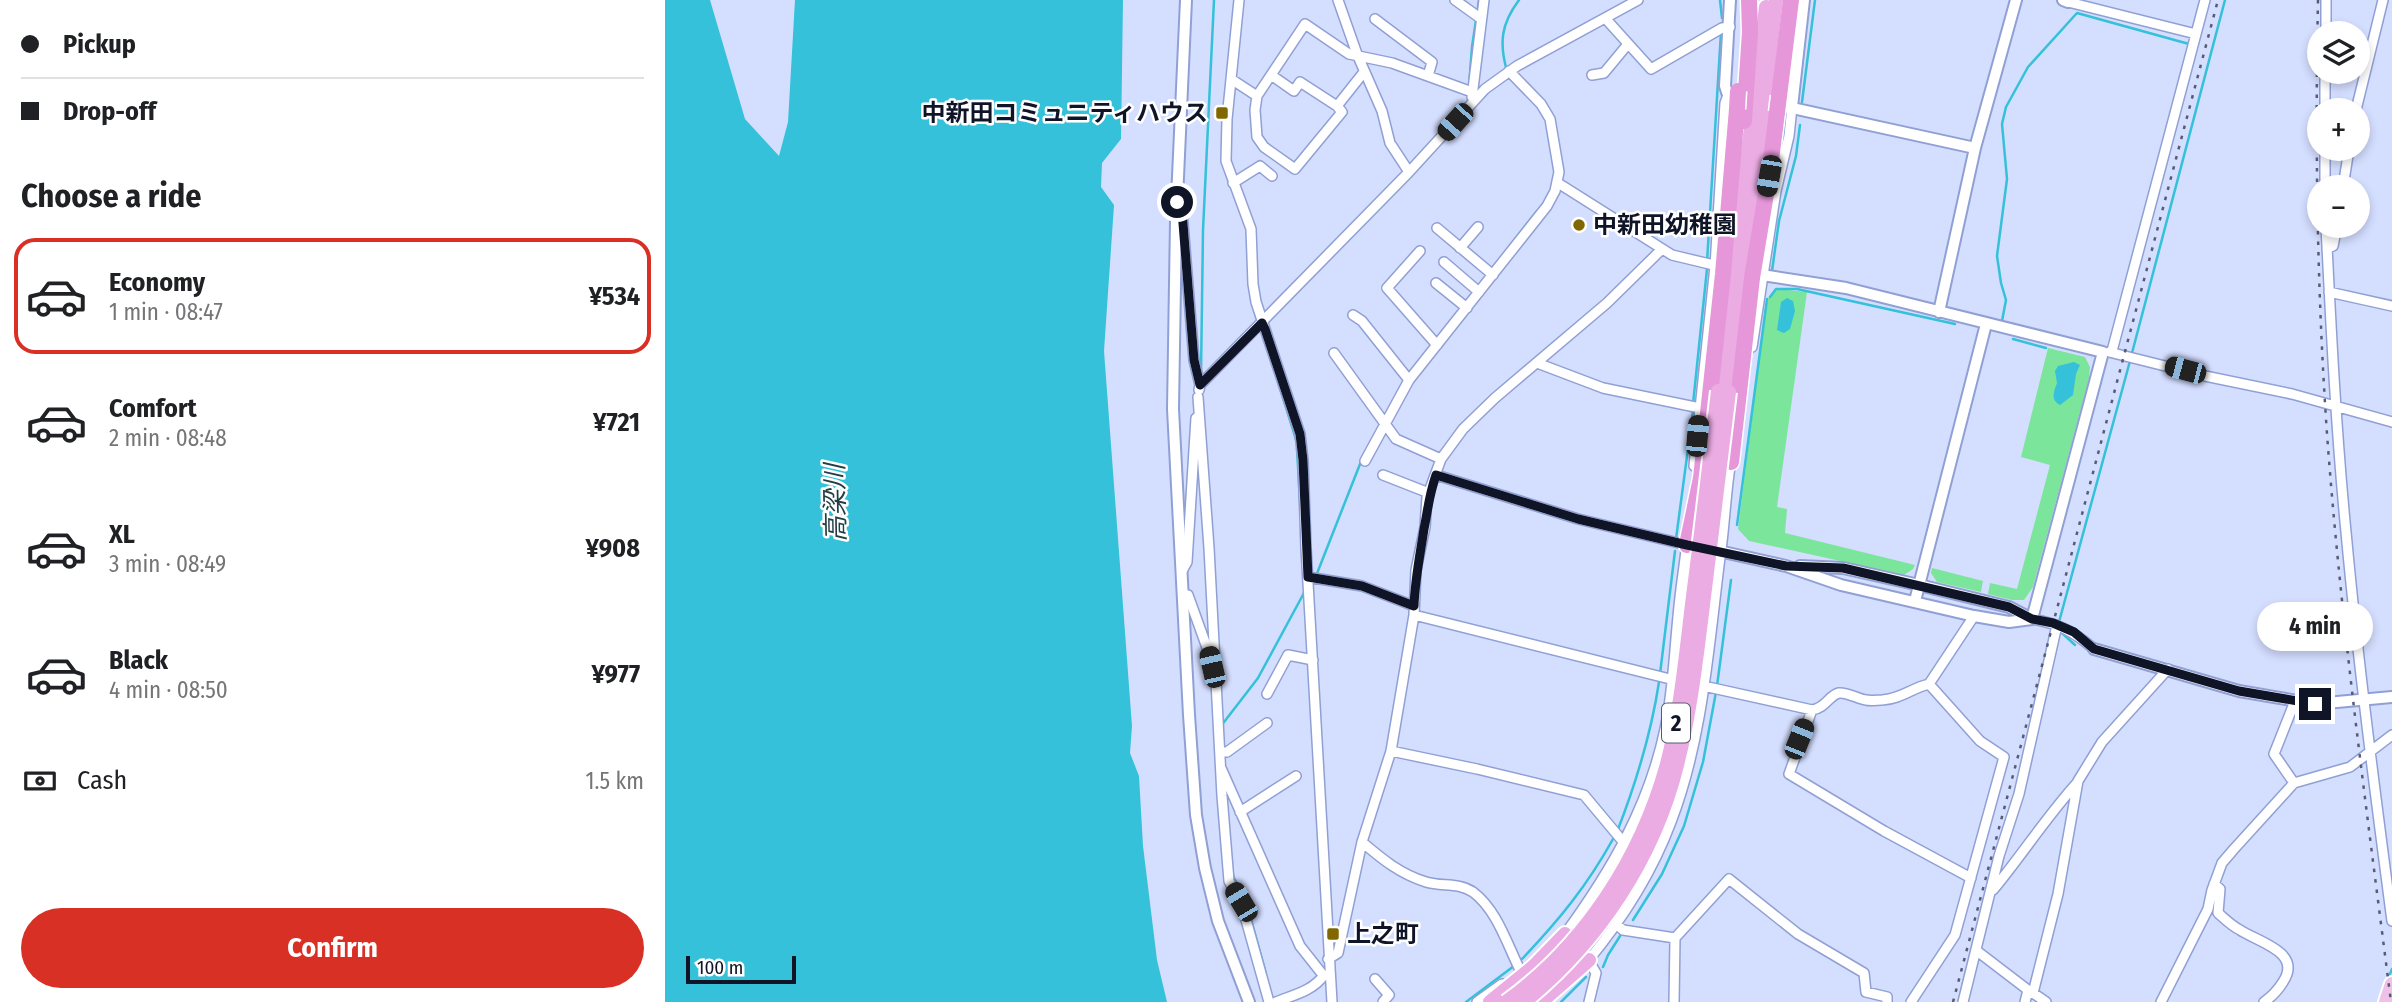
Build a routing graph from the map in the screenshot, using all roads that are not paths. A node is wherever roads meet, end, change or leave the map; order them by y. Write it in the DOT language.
graph roads {
  1 [pos="1186,0"];
  2 [pos="1239,0"];
  3 [pos="1338,0"];
  4 [pos="1455,0"];
  5 [pos="1484,0"];
  6 [pos="1638,0"];
  7 [pos="1730,0"];
  8 [pos="1748,0"];
  9 [pos="1767,0"];
  10 [pos="1776,0"];
  11 [pos="1791,0"];
  12 [pos="1804,0"];
  13 [pos="2016,0"];
  14 [pos="2205,0"];
  15 [pos="2326,0"];
  16 [pos="2383,0"];
  17 [pos="2065,1"];
  18 [pos="1478,16"];
  19 [pos="1605,18"];
  20 [pos="1375,19"];
  21 [pos="2326,21"];
  22 [pos="1730,27"];
  23 [pos="2196,34"];
  24 [pos="1628,44"];
  25 [pos="1357,54"];
  26 [pos="1364,72"];
  27 [pos="1508,72"];
  28 [pos="1271,75"];
  29 [pos="1592,75"];
  30 [pos="1428,76"];
  31 [pos="1231,79"];
  32 [pos="1471,94"];
  33 [pos="1257,96"];
  34 [pos="2359,98"];
  35 [pos="1736,99"];
  36 [pos="1781,105"];
  37 [pos="1337,106"];
  38 [pos="1975,148"];
  39 [pos="1409,172"];
  40 [pos="1272,176"];
  41 [pos="1233,183"];
  42 [pos="1557,183"];
  43 [pos="1177,202"];
  44 [pos="1478,227"];
  45 [pos="1437,228"];
  46 [pos="2327,238"];
  47 [pos="2335,238"];
  48 [pos="1460,248"];
  49 [pos="2327,249"];
  50 [pos="1661,250"];
  51 [pos="1420,251"];
  52 [pos="1444,262"];
  53 [pos="1723,264"];
  54 [pos="1491,273"];
  55 [pos="1760,274"];
  56 [pos="1436,283"];
  57 [pos="1477,290"];
  58 [pos="2329,292"];
  59 [pos="1464,306"];
  60 [pos="2392,306"];
  61 [pos="1939,312"];
  62 [pos="1353,315"];
  63 [pos="1262,323"];
  64 [pos="1986,324"];
  65 [pos="1435,343"];
  66 [pos="2108,352"];
  67 [pos="1334,353"];
  68 [pos="1537,363"];
  69 [pos="1407,377"];
  70 [pos="1200,385"];
  71 [pos="1724,391"];
  72 [pos="1198,397"];
  73 [pos="2335,405"];
  74 [pos="1700,408"];
  75 [pos="2392,422"];
  76 [pos="1383,423"];
  77 [pos="1441,459"];
  78 [pos="1365,461"];
  79 [pos="1731,462"];
  80 [pos="1383,475"];
  81 [pos="1436,475"];
  82 [pos="1429,493"];
  83 [pos="1687,545"];
  84 [pos="1721,552"];
  85 [pos="1786,566"];
  86 [pos="1182,571"];
  87 [pos="1308,577"];
  88 [pos="1919,585"];
  89 [pos="1184,595"];
  90 [pos="1915,601"];
  91 [pos="1414,610"];
  92 [pos="1974,616"];
  93 [pos="2032,619"];
  94 [pos="2057,625"];
  95 [pos="2094,649"];
  96 [pos="1313,660"];
  97 [pos="2168,669"];
  98 [pos="1215,670"];
  99 [pos="1673,681"];
  100 [pos="1929,684"];
  101 [pos="1704,686"];
  102 [pos="1267,694"];
  103 [pos="2392,697"];
  104 [pos="2366,700"];
  105 [pos="2295,701"];
  106 [pos="1812,710"];
  107 [pos="1267,723"];
  108 [pos="2392,735"];
  109 [pos="1391,751"];
  110 [pos="1221,752"];
  111 [pos="2370,752"];
  112 [pos="1220,767"];
  113 [pos="1296,776"];
  114 [pos="2078,782"];
  115 [pos="2294,783"];
  116 [pos="1240,812"];
  117 [pos="1363,842"];
  118 [pos="1625,844"];
  119 [pos="1971,878"];
  120 [pos="2214,884"];
  121 [pos="1991,892"];
  122 [pos="1587,904"];
  123 [pos="2392,921"];
  124 [pos="1616,924"];
  125 [pos="1566,934"];
  126 [pos="1675,938"];
  127 [pos="1977,951"];
  128 [pos="1328,959"];
  129 [pos="1589,960"];
  130 [pos="1520,970"];
  131 [pos="1327,976"];
  132 [pos="1375,979"];
  133 [pos="2392,984"];
  134 [pos="2031,991"];
  135 [pos="1249,1002"];
  136 [pos="1269,1002"];
  137 [pos="1276,1002"];
  138 [pos="1332,1002"];
  139 [pos="1383,1002"];
  140 [pos="1477,1002"];
  141 [pos="1490,1002"];
  142 [pos="1506,1002"];
  143 [pos="1524,1002"];
  144 [pos="1541,1002"];
  145 [pos="1550,1002"];
  146 [pos="1589,1002"];
  147 [pos="1674,1002"];
  148 [pos="1887,1002"];
  149 [pos="1911,1002"];
  150 [pos="1963,1002"];
  151 [pos="2025,1002"];
  152 [pos="2046,1002"];
  153 [pos="2161,1002"];
  154 [pos="2264,1002"];
  155 [pos="2386,1002"];
  1 -- 43 [label="street"];
  2 -- 31 [label="street"];
  3 -- 25 [label="street"];
  4 -- 18 [label="street"];
  5 -- 18 [label="street"];
  6 -- 19 [label="street"];
  7 -- 22 [label="street"];
  8 -- 35 [label="highway"];
  8 -- 53 [label="highway"];
  9 -- 53 [label="highway, 2"];
  10 -- 71 [label="highway, 2"];
  11 -- 36 [label="highway"];
  12 -- 36 [label="street"];
  13 -- 38 [label="street"];
  14 -- 23 [label="street"];
  15 -- 21 [label="street"];
  16 -- 34 [label="street"];
  17 -- 23 [label="street"];
  18 -- 32 [label="street"];
  19 -- 24 [label="street"];
  19 -- 27 [label="street"];
  20 -- 30 [label="street"];
  22 -- 24 [label="street"];
  22 -- 35 [label="street"];
  23 -- 66 [label="street"];
  24 -- 29 [label="street"];
  25 -- 26 [label="street"];
  25 -- 28 [label="street"];
  25 -- 30 [label="street"];
  26 -- 37 [label="street"];
  26 -- 39 [label="street"];
  27 -- 32 [label="street"];
  27 -- 42 [label="street"];
  28 -- 33 [label="street"];
  28 -- 37 [label="street"];
  30 -- 32 [label="street"];
  31 -- 33 [label="street"];
  31 -- 41 [label="street"];
  32 -- 39 [label="street"];
  33 -- 37 [label="street"];
  35 -- 53 [label="street"];
  35 -- 83 [label="highway"];
  36 -- 38 [label="street"];
  36 -- 55 [label="street"];
  36 -- 79 [label="highway"];
  38 -- 61 [label="street"];
  39 -- 63 [label="street"];
  40 -- 41 [label="street"];
  41 -- 63 [label="street"];
  42 -- 50 [label="street"];
  42 -- 54 [label="street"];
  43 -- 70 [label="street"];
  43 -- 86 [label="street"];
  44 -- 48 [label="street"];
  45 -- 48 [label="street"];
  46 -- 49 [label="street"];
  47 -- 49 [label="street"];
  48 -- 54 [label="street"];
  49 -- 58 [label="street"];
  50 -- 53 [label="street"];
  50 -- 68 [label="street"];
  51 -- 65 [label="street"];
  52 -- 57 [label="street"];
  53 -- 71 [label="highway, 2"];
  53 -- 74 [label="street"];
  54 -- 57 [label="street"];
  55 -- 61 [label="street"];
  55 -- 79 [label="street"];
  56 -- 59 [label="street"];
  57 -- 59 [label="street"];
  58 -- 60 [label="street"];
  58 -- 73 [label="street"];
  59 -- 65 [label="street"];
  61 -- 64 [label="street"];
  62 -- 69 [label="street"];
  63 -- 70 [label="street"];
  63 -- 87 [label="street"];
  64 -- 66 [label="street"];
  64 -- 88 [label="street"];
  65 -- 69 [label="street"];
  66 -- 73 [label="street"];
  66 -- 93 [label="street"];
  67 -- 76 [label="street"];
  68 -- 74 [label="street"];
  68 -- 77 [label="street"];
  69 -- 76 [label="street"];
  70 -- 72 [label="street"];
  71 -- 142 [label="highway, 2, bridge"];
  71 -- 143 [label="highway, 2, bridge"];
  72 -- 86 [label="street"];
  72 -- 98 [label="street"];
  73 -- 75 [label="street"];
  73 -- 104 [label="street"];
  74 -- 83 [label="street"];
  76 -- 77 [label="street"];
  76 -- 78 [label="street"];
  77 -- 81 [label="street"];
  79 -- 84 [label="street"];
  80 -- 82 [label="street"];
  81 -- 82 [label="street"];
  81 -- 83 [label="street"];
  82 -- 91 [label="street"];
  83 -- 84 [label="street"];
  83 -- 99 [label="street"];
  84 -- 85 [label="street"];
  84 -- 101 [label="street"];
  85 -- 88 [label="street"];
  85 -- 90 [label="street"];
  86 -- 89 [label="street"];
  87 -- 91 [label="street"];
  87 -- 96 [label="street"];
  88 -- 90 [label="street"];
  88 -- 93 [label="street"];
  89 -- 98 [label="street"];
  89 -- 135 [label="street"];
  90 -- 92 [label="street"];
  91 -- 99 [label="street"];
  91 -- 109 [label="street"];
  92 -- 93 [label="street"];
  92 -- 100 [label="street"];
  93 -- 94 [label="street"];
  94 -- 95 [label="street"];
  94 -- 121 [label="street"];
  95 -- 97 [label="street"];
  96 -- 102 [label="street"];
  96 -- 128 [label="street"];
  97 -- 105 [label="street"];
  97 -- 114 [label="street"];
  98 -- 110 [label="street"];
  99 -- 101 [label="street"];
  99 -- 118 [label="street"];
  100 -- 106 [label="street"];
  100 -- 119 [label="street"];
  101 -- 106 [label="street"];
  101 -- 124 [label="street"];
  103 -- 104 [label="street"];
  104 -- 105 [label="street"];
  104 -- 111 [label="street"];
  105 -- 115 [label="street"];
  106 -- 119 [label="street"];
  107 -- 110 [label="street"];
  108 -- 111 [label="street"];
  109 -- 117 [label="street"];
  109 -- 118 [label="street"];
  110 -- 112 [label="street"];
  111 -- 115 [label="street"];
  111 -- 123 [label="street"];
  112 -- 116 [label="street"];
  112 -- 136 [label="street"];
  113 -- 116 [label="street"];
  114 -- 121 [label="street"];
  114 -- 134 [label="street"];
  115 -- 120 [label="street"];
  116 -- 131 [label="street"];
  117 -- 128 [label="street"];
  117 -- 130 [label="street"];
  118 -- 122 [label="street"];
  119 -- 149 [label="street"];
  120 -- 153 [label="street"];
  120 -- 154 [label="street"];
  121 -- 127 [label="street"];
  122 -- 125 [label="street"];
  122 -- 130 [label="street"];
  124 -- 126 [label="street"];
  124 -- 129 [label="street"];
  125 -- 129 [label="street"];
  125 -- 141 [label="highway"];
  126 -- 147 [label="street"];
  126 -- 148 [label="street"];
  127 -- 134 [label="street"];
  127 -- 150 [label="street"];
  128 -- 131 [label="street"];
  129 -- 144 [label="highway"];
  129 -- 145 [label="street"];
  129 -- 146 [label="street"];
  130 -- 140 [label="street"];
  131 -- 137 [label="street"];
  131 -- 138 [label="street"];
  132 -- 139 [label="street"];
  133 -- 155 [label="main road"];
  134 -- 151 [label="street"];
  134 -- 152 [label="street"];
}
